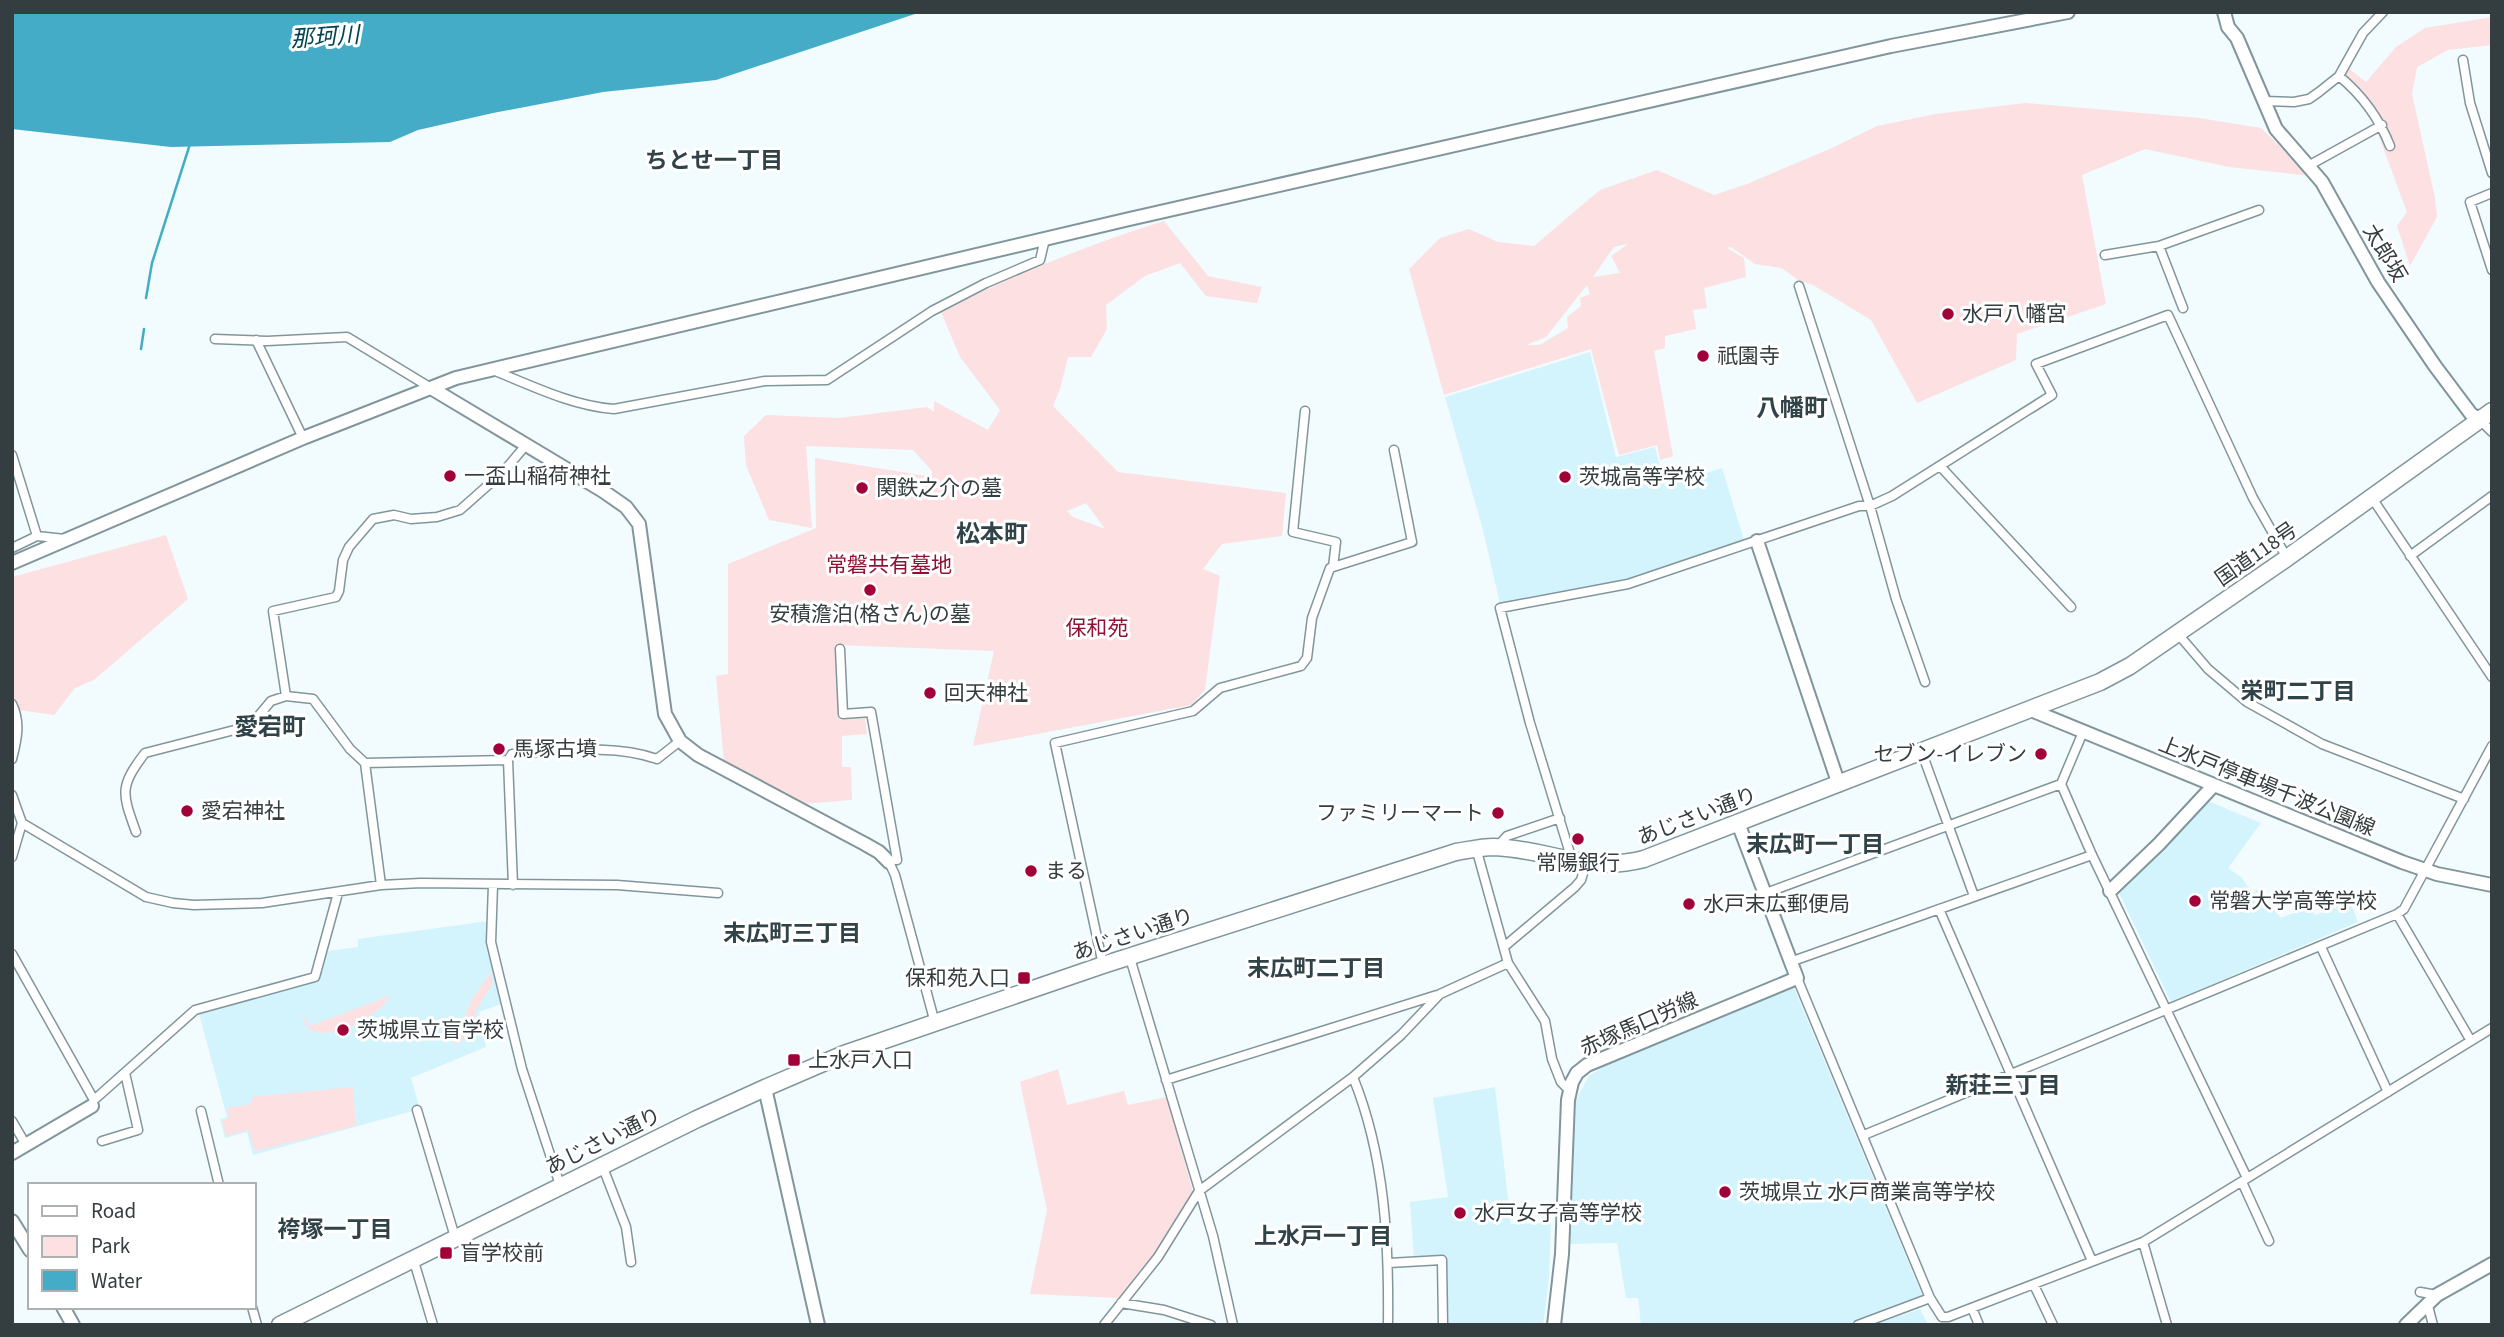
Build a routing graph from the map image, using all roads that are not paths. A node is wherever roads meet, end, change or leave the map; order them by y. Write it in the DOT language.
graph roads {
  1 [pos="2068,12"];
  2 [pos="2224,12"];
  3 [pos="2383,12"];
  4 [pos="2463,60"];
  5 [pos="2339,76"];
  6 [pos="2263,101"];
  7 [pos="2382,125"];
  8 [pos="2390,146"];
  9 [pos="2308,166"];
  10 [pos="2492,173"];
  11 [pos="2492,192"];
  12 [pos="2259,210"];
  13 [pos="1045,239"];
  14 [pos="2159,246"];
  15 [pos="2105,255"];
  16 [pos="2492,270"];
  17 [pos="1799,286"];
  18 [pos="2182,308"];
  19 [pos="215,339"];
  20 [pos="256,340"];
  21 [pos="491,369"];
  22 [pos="431,388"];
  23 [pos="1305,411"];
  24 [pos="2486,415"];
  25 [pos="2492,432"];
  26 [pos="303,438"];
  27 [pos="526,445"];
  28 [pos="1394,450"];
  29 [pos="12,455"];
  30 [pos="1940,466"];
  31 [pos="2492,496"];
  32 [pos="2372,498"];
  33 [pos="1870,506"];
  34 [pos="37,536"];
  35 [pos="68,539"];
  36 [pos="1757,541"];
  37 [pos="12,548"];
  38 [pos="2410,556"];
  39 [pos="2287,558"];
  40 [pos="12,563"];
  41 [pos="1333,567"];
  42 [pos="2071,607"];
  43 [pos="2178,634"];
  44 [pos="840,649"];
  45 [pos="2492,677"];
  46 [pos="1925,682"];
  47 [pos="286,696"];
  48 [pos="12,704"];
  49 [pos="2031,710"];
  50 [pos="2083,732"];
  51 [pos="680,741"];
  52 [pos="2492,746"];
  53 [pos="1922,753"];
  54 [pos="12,759"];
  55 [pos="508,760"];
  56 [pos="365,763"];
  57 [pos="2061,784"];
  58 [pos="1839,785"];
  59 [pos="2213,786"];
  60 [pos="12,795"];
  61 [pos="2464,799"];
  62 [pos="1560,818"];
  63 [pos="22,823"];
  64 [pos="1738,823"];
  65 [pos="1949,825"];
  66 [pos="136,832"];
  67 [pos="1497,847"];
  68 [pos="1476,848"];
  69 [pos="2092,855"];
  70 [pos="12,857"];
  71 [pos="893,861"];
  72 [pos="1579,862"];
  73 [pos="2425,871"];
  74 [pos="381,885"];
  75 [pos="493,885"];
  76 [pos="513,885"];
  77 [pos="2492,885"];
  78 [pos="2110,891"];
  79 [pos="338,893"];
  80 [pos="1766,893"];
  81 [pos="718,894"];
  82 [pos="1974,896"];
  83 [pos="1939,909"];
  84 [pos="2397,914"];
  85 [pos="1505,946"];
  86 [pos="2321,947"];
  87 [pos="12,954"];
  88 [pos="1130,958"];
  89 [pos="1790,962"];
  90 [pos="1508,963"];
  91 [pos="1103,965"];
  92 [pos="1797,978"];
  93 [pos="1440,994"];
  94 [pos="2167,1011"];
  95 [pos="934,1023"];
  96 [pos="2492,1028"];
  97 [pos="2470,1041"];
  98 [pos="125,1073"];
  99 [pos="2011,1075"];
  100 [pos="1353,1077"];
  101 [pos="1166,1080"];
  102 [pos="765,1088"];
  103 [pos="1569,1090"];
  104 [pos="2388,1092"];
  105 [pos="93,1103"];
  106 [pos="417,1110"];
  107 [pos="201,1111"];
  108 [pos="12,1121"];
  109 [pos="1864,1135"];
  110 [pos="103,1141"];
  111 [pos="26,1145"];
  112 [pos="12,1153"];
  113 [pos="602,1165"];
  114 [pos="2244,1180"];
  115 [pos="219,1183"];
  116 [pos="561,1185"];
  117 [pos="1199,1191"];
  118 [pos="12,1221"];
  119 [pos="455,1237"];
  120 [pos="2269,1241"];
  121 [pos="2143,1242"];
  122 [pos="28,1247"];
  123 [pos="413,1258"];
  124 [pos="2092,1261"];
  125 [pos="631,1262"];
  126 [pos="1389,1263"];
  127 [pos="2492,1264"];
  128 [pos="2034,1285"];
  129 [pos="2420,1292"];
  130 [pos="2437,1295"];
  131 [pos="1930,1298"];
  132 [pos="1121,1303"];
  133 [pos="2428,1306"];
  134 [pos="1972,1308"];
  135 [pos="64,1309"];
  136 [pos="73,1325"];
  137 [pos="279,1325"];
  138 [pos="433,1325"];
  139 [pos="818,1325"];
  140 [pos="1104,1325"];
  141 [pos="1211,1325"];
  142 [pos="1233,1325"];
  143 [pos="1388,1325"];
  144 [pos="1443,1325"];
  145 [pos="1554,1325"];
  146 [pos="1858,1325"];
  147 [pos="1979,1325"];
  148 [pos="2053,1325"];
  149 [pos="2166,1325"];
  150 [pos="2406,1325"];
  151 [pos="2433,1325"];
  1 -- 13 [label="street"];
  2 -- 6 [label="street, 太郎坂"];
  3 -- 5 [label="street"];
  4 -- 10 [label="street"];
  5 -- 6 [label="street"];
  5 -- 7 [label="street"];
  6 -- 9 [label="street, 太郎坂"];
  7 -- 8 [label="street"];
  7 -- 9 [label="street"];
  9 -- 24 [label="street, 太郎坂"];
  11 -- 16 [label="street"];
  12 -- 14 [label="street"];
  13 -- 21 [label="street"];
  13 -- 21 [label="street"];
  14 -- 15 [label="street"];
  14 -- 18 [label="street"];
  17 -- 33 [label="street"];
  19 -- 20 [label="street"];
  20 -- 22 [label="street"];
  20 -- 26 [label="street"];
  21 -- 22 [label="street"];
  22 -- 26 [label="street"];
  22 -- 27 [label="street"];
  23 -- 41 [label="street"];
  24 -- 25 [label="street"];
  24 -- 32 [label="highway, 国道118号"];
  26 -- 35 [label="street"];
  27 -- 47 [label="street"];
  27 -- 51 [label="street"];
  28 -- 41 [label="street"];
  29 -- 34 [label="street"];
  30 -- 33 [label="street"];
  30 -- 39 [label="street"];
  30 -- 42 [label="street"];
  31 -- 38 [label="street"];
  32 -- 38 [label="street"];
  32 -- 39 [label="highway, 国道118号"];
  33 -- 36 [label="street"];
  33 -- 46 [label="street"];
  34 -- 35 [label="street"];
  34 -- 37 [label="street"];
  35 -- 40 [label="street"];
  36 -- 58 [label="street"];
  36 -- 62 [label="street"];
  38 -- 45 [label="street"];
  39 -- 43 [label="highway, 国道118号"];
  41 -- 91 [label="street"];
  43 -- 49 [label="highway, 国道118号"];
  43 -- 61 [label="street"];
  44 -- 71 [label="street"];
  47 -- 56 [label="street"];
  47 -- 66 [label="street"];
  48 -- 54 [label="street"];
  49 -- 50 [label="street, 上水戸停車場千波公園線"];
  49 -- 53 [label="highway, あじさい通り"];
  50 -- 57 [label="street"];
  50 -- 59 [label="street, 上水戸停車場千波公園線"];
  51 -- 55 [label="street"];
  51 -- 71 [label="street"];
  52 -- 61 [label="street"];
  53 -- 58 [label="highway, あじさい通り"];
  53 -- 65 [label="street"];
  55 -- 56 [label="street"];
  55 -- 76 [label="street"];
  56 -- 74 [label="street"];
  57 -- 65 [label="street"];
  57 -- 69 [label="street"];
  58 -- 64 [label="highway, あじさい通り"];
  59 -- 73 [label="street, 上水戸停車場千波公園線"];
  59 -- 78 [label="street"];
  60 -- 63 [label="street"];
  61 -- 73 [label="street"];
  62 -- 67 [label="street"];
  62 -- 72 [label="street"];
  63 -- 70 [label="street"];
  63 -- 79 [label="street"];
  64 -- 72 [label="highway, あじさい通り"];
  64 -- 80 [label="street"];
  65 -- 80 [label="street"];
  65 -- 82 [label="street"];
  67 -- 68 [label="highway, あじさい通り"];
  67 -- 72 [label="highway, あじさい通り"];
  68 -- 85 [label="street"];
  68 -- 88 [label="highway, あじさい通り"];
  69 -- 78 [label="street"];
  69 -- 82 [label="street"];
  71 -- 95 [label="street"];
  72 -- 85 [label="street"];
  73 -- 77 [label="street, 上水戸停車場千波公園線"];
  73 -- 84 [label="street"];
  74 -- 75 [label="street"];
  74 -- 79 [label="street"];
  75 -- 76 [label="street"];
  75 -- 116 [label="street"];
  76 -- 81 [label="street"];
  78 -- 94 [label="street"];
  79 -- 98 [label="street"];
  80 -- 89 [label="street"];
  82 -- 83 [label="street"];
  83 -- 89 [label="street"];
  83 -- 99 [label="street"];
  84 -- 86 [label="street"];
  84 -- 97 [label="street"];
  85 -- 90 [label="street"];
  86 -- 94 [label="street"];
  86 -- 104 [label="street"];
  87 -- 105 [label="street"];
  88 -- 91 [label="highway, あじさい通り"];
  88 -- 101 [label="street"];
  89 -- 92 [label="street"];
  90 -- 93 [label="street"];
  90 -- 103 [label="street"];
  91 -- 95 [label="highway, あじさい通り"];
  92 -- 103 [label="street, 赤塚馬口労線"];
  92 -- 109 [label="street"];
  93 -- 100 [label="street"];
  93 -- 101 [label="street"];
  94 -- 99 [label="street"];
  94 -- 114 [label="street"];
  95 -- 102 [label="highway, あじさい通り"];
  96 -- 97 [label="street"];
  97 -- 104 [label="street"];
  98 -- 105 [label="street"];
  98 -- 110 [label="street"];
  99 -- 109 [label="street"];
  99 -- 124 [label="street"];
  100 -- 117 [label="street"];
  100 -- 126 [label="street"];
  101 -- 117 [label="street"];
  102 -- 113 [label="highway, あじさい通り"];
  102 -- 139 [label="street"];
  103 -- 145 [label="street"];
  104 -- 114 [label="street"];
  105 -- 111 [label="street"];
  106 -- 119 [label="street"];
  107 -- 115 [label="street"];
  108 -- 111 [label="street"];
  109 -- 131 [label="street"];
  111 -- 112 [label="street"];
  113 -- 116 [label="highway, あじさい通り"];
  113 -- 125 [label="street"];
  114 -- 120 [label="street"];
  114 -- 121 [label="street"];
  116 -- 119 [label="highway, あじさい通り"];
  117 -- 132 [label="street"];
  117 -- 142 [label="street"];
  118 -- 122 [label="street"];
  119 -- 123 [label="highway, あじさい通り"];
  121 -- 124 [label="street"];
  121 -- 149 [label="street"];
  123 -- 137 [label="highway, あじさい通り"];
  123 -- 138 [label="street"];
  124 -- 128 [label="street"];
  126 -- 143 [label="street"];
  126 -- 144 [label="street"];
  127 -- 130 [label="street"];
  128 -- 134 [label="street"];
  128 -- 148 [label="street"];
  129 -- 130 [label="street"];
  130 -- 133 [label="street"];
  131 -- 134 [label="street"];
  131 -- 146 [label="street"];
  132 -- 140 [label="street"];
  132 -- 141 [label="street"];
  133 -- 150 [label="street"];
  133 -- 151 [label="street"];
  134 -- 147 [label="street"];
  135 -- 136 [label="street"];
}
